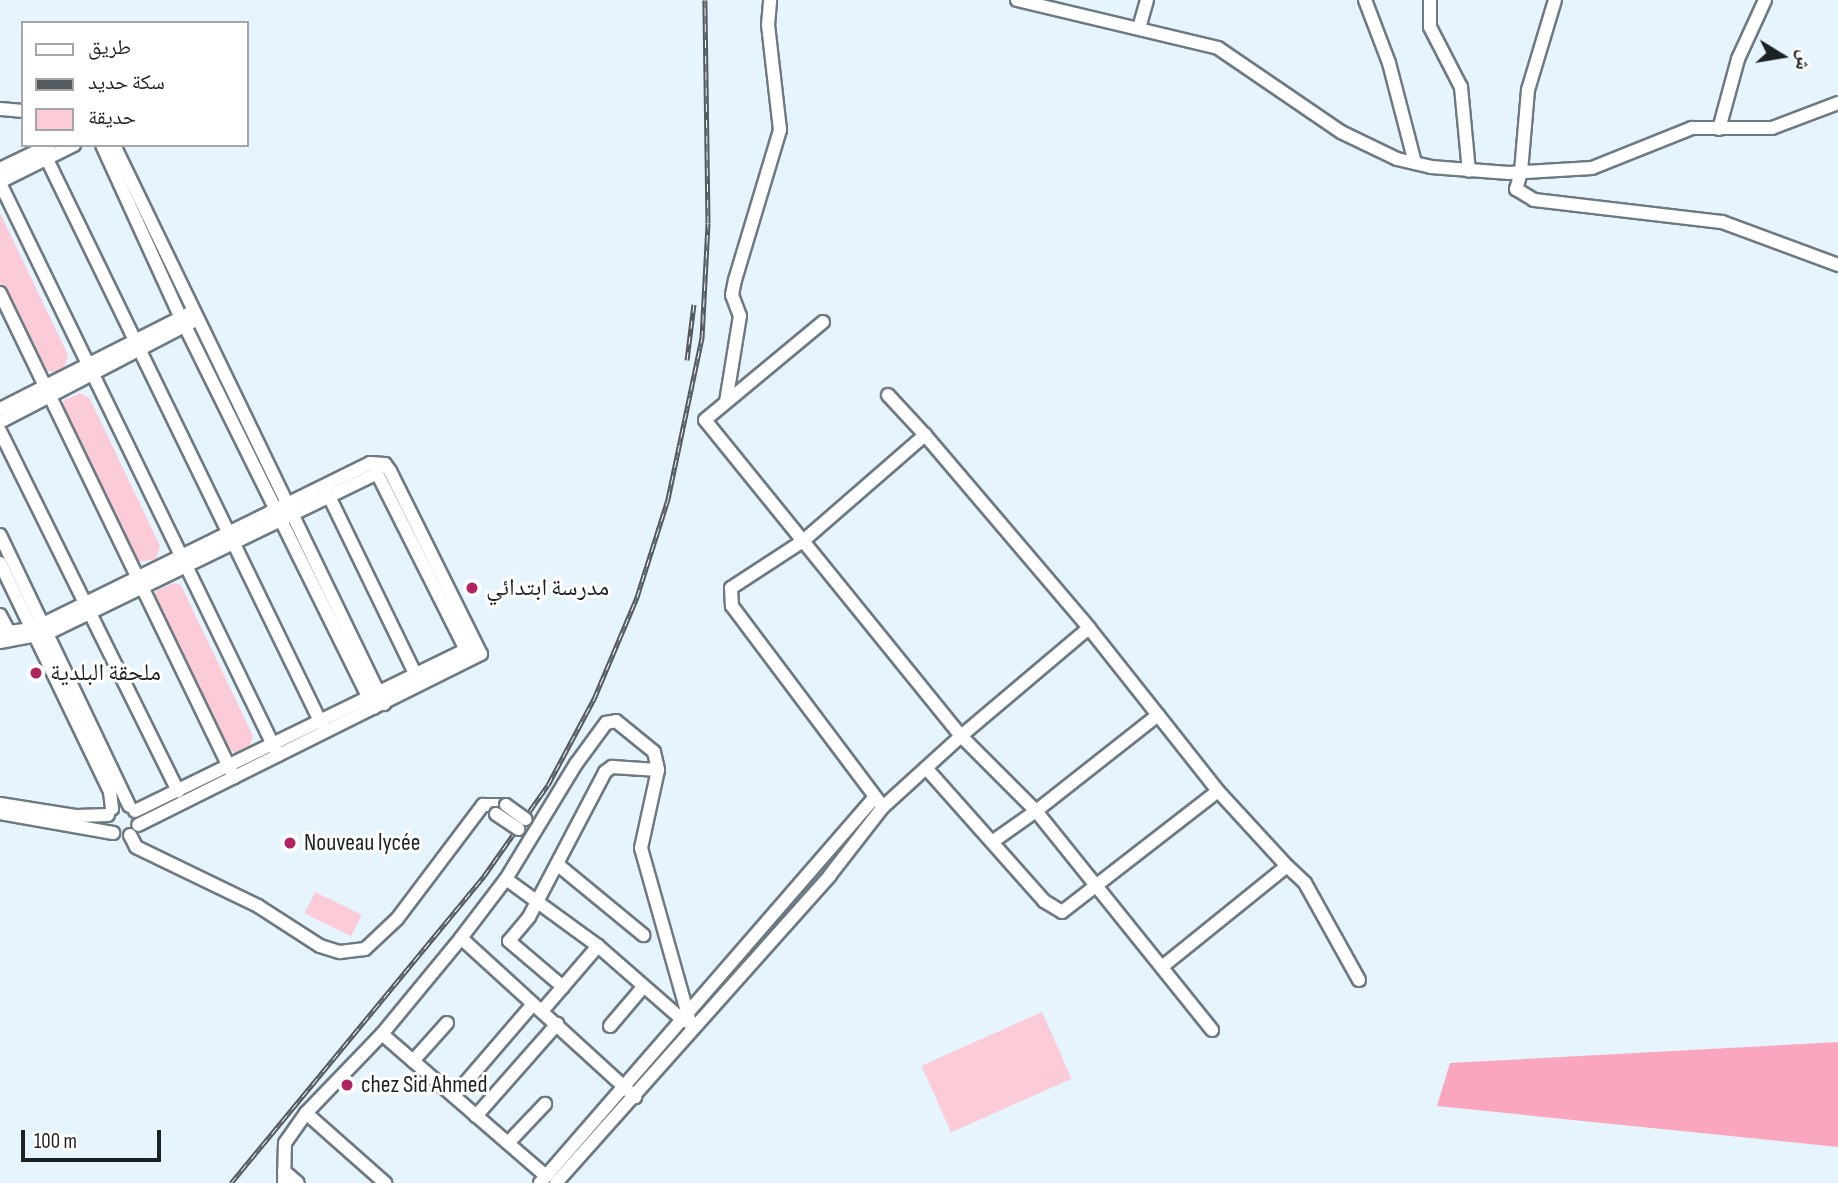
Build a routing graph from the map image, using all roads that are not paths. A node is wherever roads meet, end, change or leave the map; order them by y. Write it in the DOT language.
graph roads {
  1 [pos="770,0"];
  2 [pos="1017,0"];
  3 [pos="1147,0"];
  4 [pos="1365,0"];
  5 [pos="1430,0"];
  6 [pos="1555,0"];
  7 [pos="1765,0"];
  8 [pos="1139,28"];
  9 [pos="1838,103"];
  10 [pos="0,109"];
  11 [pos="21,111"];
  12 [pos="1719,129"];
  13 [pos="65,147"];
  14 [pos="103,147"];
  15 [pos="115,147"];
  16 [pos="46,151"];
  17 [pos="1415,163"];
  18 [pos="0,170"];
  19 [pos="1469,172"];
  20 [pos="1521,172"];
  21 [pos="0,183"];
  22 [pos="1838,265"];
  23 [pos="0,293"];
  24 [pos="189,319"];
  25 [pos="823,322"];
  26 [pos="136,346"];
  27 [pos="89,370"];
  28 [pos="47,391"];
  29 [pos="888,395"];
  30 [pos="726,402"];
  31 [pos="0,409"];
  32 [pos="0,422"];
  33 [pos="0,431"];
  34 [pos="925,435"];
  35 [pos="326,490"];
  36 [pos="283,510"];
  37 [pos="0,535"];
  38 [pos="228,538"];
  39 [pos="803,541"];
  40 [pos="184,560"];
  41 [pos="0,563"];
  42 [pos="139,582"];
  43 [pos="87,608"];
  44 [pos="0,615"];
  45 [pos="1089,628"];
  46 [pos="41,631"];
  47 [pos="3,636"];
  48 [pos="471,647"];
  49 [pos="416,675"];
  50 [pos="377,701"];
  51 [pos="1158,715"];
  52 [pos="321,723"];
  53 [pos="961,736"];
  54 [pos="275,751"];
  55 [pos="926,768"];
  56 [pos="657,769"];
  57 [pos="231,772"];
  58 [pos="178,791"];
  59 [pos="1218,791"];
  60 [pos="879,802"];
  61 [pos="0,804"];
  62 [pos="132,808"];
  63 [pos="1036,811"];
  64 [pos="110,812"];
  65 [pos="0,813"];
  66 [pos="134,830"];
  67 [pos="113,833"];
  68 [pos="534,833"];
  69 [pos="992,842"];
  70 [pos="557,864"];
  71 [pos="1287,866"];
  72 [pos="506,879"];
  73 [pos="1100,886"];
  74 [pos="537,898"];
  75 [pos="643,935"];
  76 [pos="461,938"];
  77 [pos="598,946"];
  78 [pos="1162,967"];
  79 [pos="1359,980"];
  80 [pos="644,986"];
  81 [pos="563,987"];
  82 [pos="538,1008"];
  83 [pos="688,1022"];
  84 [pos="447,1023"];
  85 [pos="557,1024"];
  86 [pos="610,1027"];
  87 [pos="1212,1030"];
  88 [pos="382,1034"];
  89 [pos="413,1061"];
  90 [pos="631,1092"];
  91 [pos="454,1096"];
  92 [pos="545,1104"];
  93 [pos="306,1113"];
  94 [pos="476,1115"];
  95 [pos="508,1143"];
  96 [pos="284,1177"];
  97 [pos="548,1181"];
  98 [pos="298,1183"];
  99 [pos="385,1183"];
  1 -- 30 [label="street"];
  2 -- 8 [label="street"];
  3 -- 8 [label="street"];
  4 -- 17 [label="street"];
  5 -- 19 [label="street"];
  6 -- 20 [label="street"];
  7 -- 12 [label="street"];
  8 -- 17 [label="street"];
  9 -- 12 [label="street"];
  10 -- 11 [label="street"];
  12 -- 20 [label="street"];
  13 -- 16 [label="street"];
  14 -- 24 [label="street"];
  15 -- 24 [label="street"];
  16 -- 18 [label="street"];
  16 -- 21 [label="street"];
  16 -- 26 [label="street"];
  17 -- 19 [label="street"];
  19 -- 20 [label="street"];
  20 -- 22 [label="street"];
  21 -- 27 [label="street"];
  23 -- 28 [label="street"];
  24 -- 26 [label="street"];
  24 -- 36 [label="street"];
  25 -- 30 [label="street"];
  26 -- 27 [label="street"];
  26 -- 38 [label="street"];
  27 -- 28 [label="street"];
  27 -- 40 [label="street"];
  28 -- 31 [label="street"];
  28 -- 32 [label="street"];
  28 -- 42 [label="street"];
  29 -- 34 [label="street"];
  30 -- 39 [label="street"];
  33 -- 43 [label="street"];
  34 -- 39 [label="street"];
  34 -- 45 [label="street"];
  35 -- 36 [label="street"];
  35 -- 48 [label="street"];
  35 -- 49 [label="street"];
  36 -- 38 [label="street"];
  36 -- 50 [label="street"];
  37 -- 46 [label="street"];
  38 -- 40 [label="street"];
  38 -- 52 [label="street"];
  39 -- 53 [label="street"];
  39 -- 60 [label="street"];
  40 -- 42 [label="street"];
  40 -- 42 [label="street"];
  40 -- 54 [label="street"];
  41 -- 46 [label="street"];
  42 -- 43 [label="street"];
  42 -- 57 [label="street"];
  43 -- 46 [label="street"];
  43 -- 58 [label="street"];
  44 -- 47 [label="street"];
  45 -- 51 [label="street"];
  45 -- 53 [label="street"];
  46 -- 47 [label="street"];
  46 -- 62 [label="street"];
  46 -- 64 [label="street"];
  48 -- 49 [label="street"];
  48 -- 50 [label="street"];
  49 -- 50 [label="street"];
  50 -- 52 [label="street"];
  50 -- 54 [label="street"];
  51 -- 59 [label="street"];
  51 -- 63 [label="street"];
  52 -- 54 [label="street"];
  53 -- 55 [label="street"];
  53 -- 63 [label="street"];
  54 -- 57 [label="street"];
  55 -- 60 [label="street"];
  55 -- 69 [label="street"];
  56 -- 68 [label="street"];
  56 -- 70 [label="street"];
  56 -- 83 [label="street"];
  57 -- 58 [label="street"];
  57 -- 66 [label="street"];
  58 -- 62 [label="street"];
  59 -- 71 [label="street"];
  59 -- 73 [label="street"];
  60 -- 83 [label="street"];
  60 -- 83 [label="street"];
  61 -- 64 [label="street"];
  62 -- 64 [label="street"];
  62 -- 66 [label="street"];
  63 -- 69 [label="street"];
  63 -- 73 [label="street"];
  64 -- 67 [label="street"];
  65 -- 67 [label="street"];
  66 -- 67 [label="street"];
  66 -- 68 [label="street, bridge"];
  68 -- 72 [label="street"];
  69 -- 73 [label="street"];
  70 -- 74 [label="street"];
  70 -- 75 [label="street"];
  71 -- 78 [label="street"];
  71 -- 79 [label="street"];
  72 -- 74 [label="street"];
  72 -- 76 [label="street"];
  73 -- 78 [label="street"];
  74 -- 77 [label="street"];
  74 -- 81 [label="street"];
  76 -- 82 [label="street"];
  76 -- 88 [label="street"];
  77 -- 80 [label="street"];
  77 -- 81 [label="street"];
  78 -- 87 [label="street"];
  80 -- 83 [label="street"];
  80 -- 86 [label="street"];
  81 -- 82 [label="street"];
  82 -- 85 [label="street"];
  82 -- 91 [label="street"];
  83 -- 90 [label="street"];
  84 -- 89 [label="street"];
  85 -- 90 [label="street"];
  85 -- 94 [label="street"];
  88 -- 89 [label="street"];
  88 -- 93 [label="street"];
  89 -- 91 [label="street"];
  90 -- 97 [label="street"];
  91 -- 94 [label="street"];
  92 -- 95 [label="street"];
  93 -- 96 [label="street"];
  93 -- 99 [label="street"];
  94 -- 95 [label="street"];
  95 -- 97 [label="street"];
  96 -- 98 [label="street"];
}
